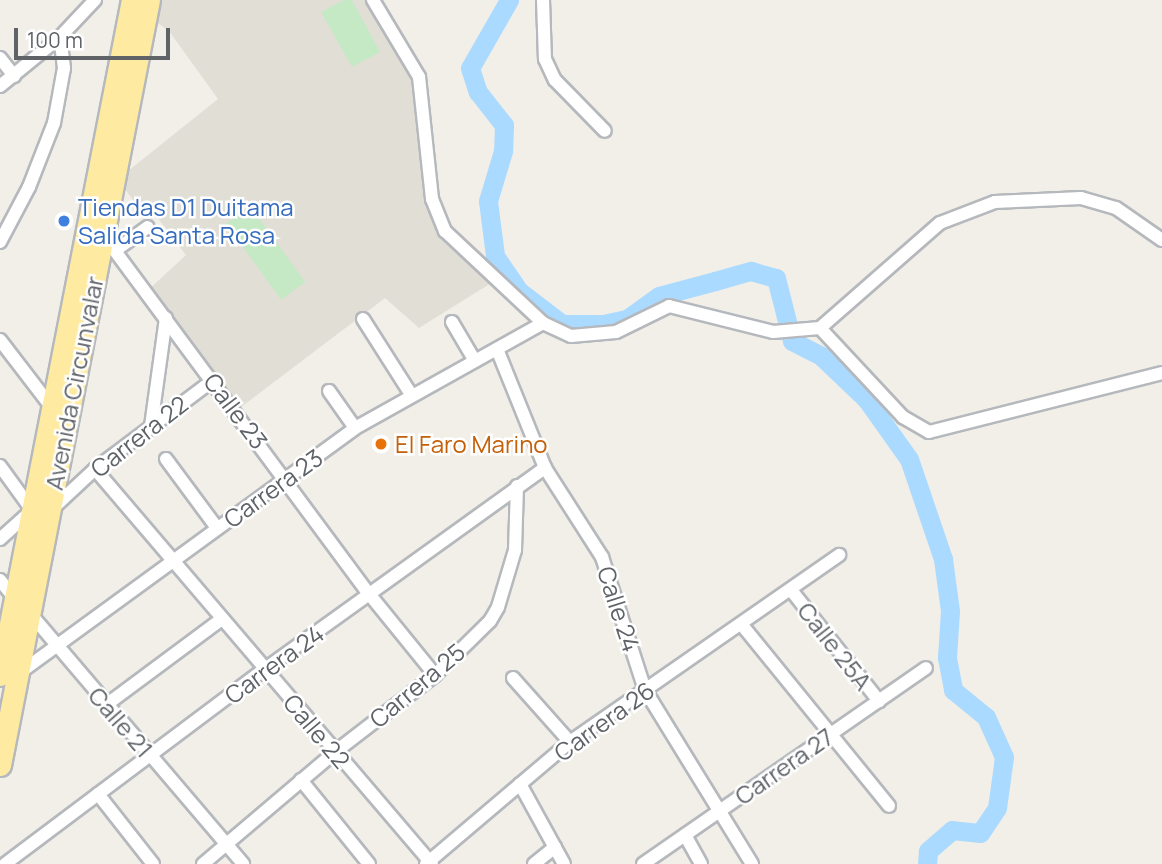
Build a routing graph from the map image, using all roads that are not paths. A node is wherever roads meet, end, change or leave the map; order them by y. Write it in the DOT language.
graph roads {
  1 [pos="95,0"];
  2 [pos="132,0"];
  3 [pos="149,0"];
  4 [pos="373,0"];
  5 [pos="543,0"];
  6 [pos="60,37"];
  7 [pos="0,58"];
  8 [pos="14,76"];
  9 [pos="0,86"];
  10 [pos="605,131"];
  11 [pos="90,214"];
  12 [pos="148,227"];
  13 [pos="1162,240"];
  14 [pos="0,242"];
  15 [pos="110,243"];
  16 [pos="166,318"];
  17 [pos="363,320"];
  18 [pos="452,322"];
  19 [pos="543,323"];
  20 [pos="820,328"];
  21 [pos="0,340"];
  22 [pos="496,349"];
  23 [pos="475,361"];
  24 [pos="1162,373"];
  25 [pos="213,380"];
  26 [pos="328,391"];
  27 [pos="412,396"];
  28 [pos="52,407"];
  29 [pos="152,426"];
  30 [pos="65,427"];
  31 [pos="355,428"];
  32 [pos="166,459"];
  33 [pos="0,466"];
  34 [pos="545,468"];
  35 [pos="95,469"];
  36 [pos="286,477"];
  37 [pos="517,486"];
  38 [pos="41,511"];
  39 [pos="217,528"];
  40 [pos="0,539"];
  41 [pos="839,555"];
  42 [pos="171,562"];
  43 [pos="0,580"];
  44 [pos="791,590"];
  45 [pos="370,595"];
  46 [pos="22,606"];
  47 [pos="222,619"];
  48 [pos="742,625"];
  49 [pos="57,646"];
  50 [pos="926,668"];
  51 [pos="265,669"];
  52 [pos="8,675"];
  53 [pos="435,675"];
  54 [pos="513,678"];
  55 [pos="645,690"];
  56 [pos="878,701"];
  57 [pos="106,705"];
  58 [pos="830,734"];
  59 [pos="570,742"];
  60 [pos="335,752"];
  61 [pos="150,756"];
  62 [pos="0,765"];
  63 [pos="301,780"];
  64 [pos="520,784"];
  65 [pos="98,794"];
  66 [pos="889,806"];
  67 [pos="722,811"];
  68 [pos="685,835"];
  69 [pos="226,844"];
  70 [pos="555,847"];
  71 [pos="429,863"];
  72 [pos="5,864"];
  73 [pos="153,864"];
  74 [pos="203,864"];
  75 [pos="243,864"];
  76 [pos="369,864"];
  77 [pos="534,864"];
  78 [pos="564,864"];
  79 [pos="643,864"];
  80 [pos="701,864"];
  81 [pos="752,864"];
  1 -- 6 [label="street"];
  2 -- 11 [label="highway, Avenida Circunvalar"];
  3 -- 15 [label="highway, Avenida Circunvalar"];
  4 -- 19 [label="street"];
  5 -- 10 [label="street"];
  6 -- 8 [label="street"];
  6 -- 14 [label="street"];
  7 -- 8 [label="street"];
  8 -- 9 [label="street"];
  11 -- 15 [label="street, Calle 23"];
  11 -- 28 [label="highway, Avenida Circunvalar"];
  12 -- 15 [label="street"];
  13 -- 20 [label="street"];
  15 -- 16 [label="street, Calle 23"];
  15 -- 30 [label="highway, Avenida Circunvalar"];
  16 -- 25 [label="street, Calle 23"];
  16 -- 29 [label="street"];
  17 -- 27 [label="street"];
  18 -- 23 [label="street"];
  19 -- 20 [label="street"];
  19 -- 22 [label="street, Carrera 23"];
  20 -- 24 [label="street"];
  21 -- 28 [label="street"];
  22 -- 23 [label="street, Carrera 23"];
  22 -- 34 [label="street, Calle 24"];
  23 -- 27 [label="street, Carrera 23"];
  25 -- 29 [label="street, Carrera 22"];
  25 -- 36 [label="street, Calle 23"];
  26 -- 31 [label="street"];
  27 -- 31 [label="street, Carrera 23"];
  28 -- 30 [label="street"];
  28 -- 38 [label="highway, Avenida Circunvalar"];
  29 -- 35 [label="street, Carrera 22"];
  30 -- 38 [label="highway, Avenida Circunvalar"];
  31 -- 36 [label="street, Carrera 23"];
  32 -- 39 [label="street"];
  33 -- 38 [label="street"];
  34 -- 37 [label="street, Carrera 24"];
  34 -- 55 [label="street, Calle 24"];
  35 -- 38 [label="street, Carrera 22"];
  35 -- 42 [label="street, Calle 22"];
  36 -- 39 [label="street, Carrera 23"];
  36 -- 45 [label="street, Calle 23"];
  37 -- 45 [label="street, Carrera 24"];
  37 -- 53 [label="street, Carrera 25"];
  38 -- 40 [label="street, Carrera 22"];
  38 -- 46 [label="highway, Avenida Circunvalar"];
  39 -- 42 [label="street, Carrera 23"];
  41 -- 44 [label="street, Carrera 26"];
  42 -- 47 [label="street, Calle 22"];
  42 -- 49 [label="street, Carrera 23"];
  43 -- 46 [label="street, Calle 21"];
  44 -- 48 [label="street, Carrera 26"];
  44 -- 56 [label="street, Calle 25A"];
  45 -- 51 [label="street, Carrera 24"];
  45 -- 53 [label="street, Calle 23"];
  46 -- 49 [label="street, Calle 21"];
  46 -- 52 [label="highway, Avenida Circunvalar"];
  47 -- 51 [label="street, Calle 22"];
  47 -- 57 [label="street"];
  48 -- 55 [label="street, Carrera 26"];
  48 -- 58 [label="street"];
  49 -- 52 [label="street, Carrera 23"];
  49 -- 57 [label="street, Calle 21"];
  50 -- 56 [label="street, Carrera 27"];
  51 -- 60 [label="street, Calle 22"];
  51 -- 61 [label="street, Carrera 24"];
  52 -- 62 [label="highway, Avenida Circunvalar"];
  53 -- 60 [label="street, Carrera 25"];
  54 -- 59 [label="street"];
  55 -- 59 [label="street, Carrera 26"];
  55 -- 67 [label="street, Calle 24"];
  56 -- 58 [label="street, Carrera 27"];
  57 -- 61 [label="street, Calle 21"];
  58 -- 66 [label="street"];
  58 -- 67 [label="street, Carrera 27"];
  59 -- 64 [label="street, Carrera 26"];
  60 -- 63 [label="street, Carrera 25"];
  60 -- 71 [label="street, Calle 22"];
  61 -- 65 [label="street, Carrera 24"];
  61 -- 69 [label="street, Calle 21"];
  63 -- 69 [label="street, Carrera 25"];
  63 -- 76 [label="street"];
  64 -- 70 [label="street"];
  64 -- 71 [label="street, Carrera 26"];
  65 -- 72 [label="street, Carrera 24"];
  65 -- 73 [label="street"];
  67 -- 68 [label="street, Carrera 27"];
  67 -- 81 [label="street, Calle 24"];
  68 -- 79 [label="street, Carrera 27"];
  68 -- 80 [label="street"];
  69 -- 74 [label="street, Carrera 25"];
  69 -- 75 [label="street, Calle 21"];
  70 -- 77 [label="street"];
  70 -- 78 [label="street"];
}
